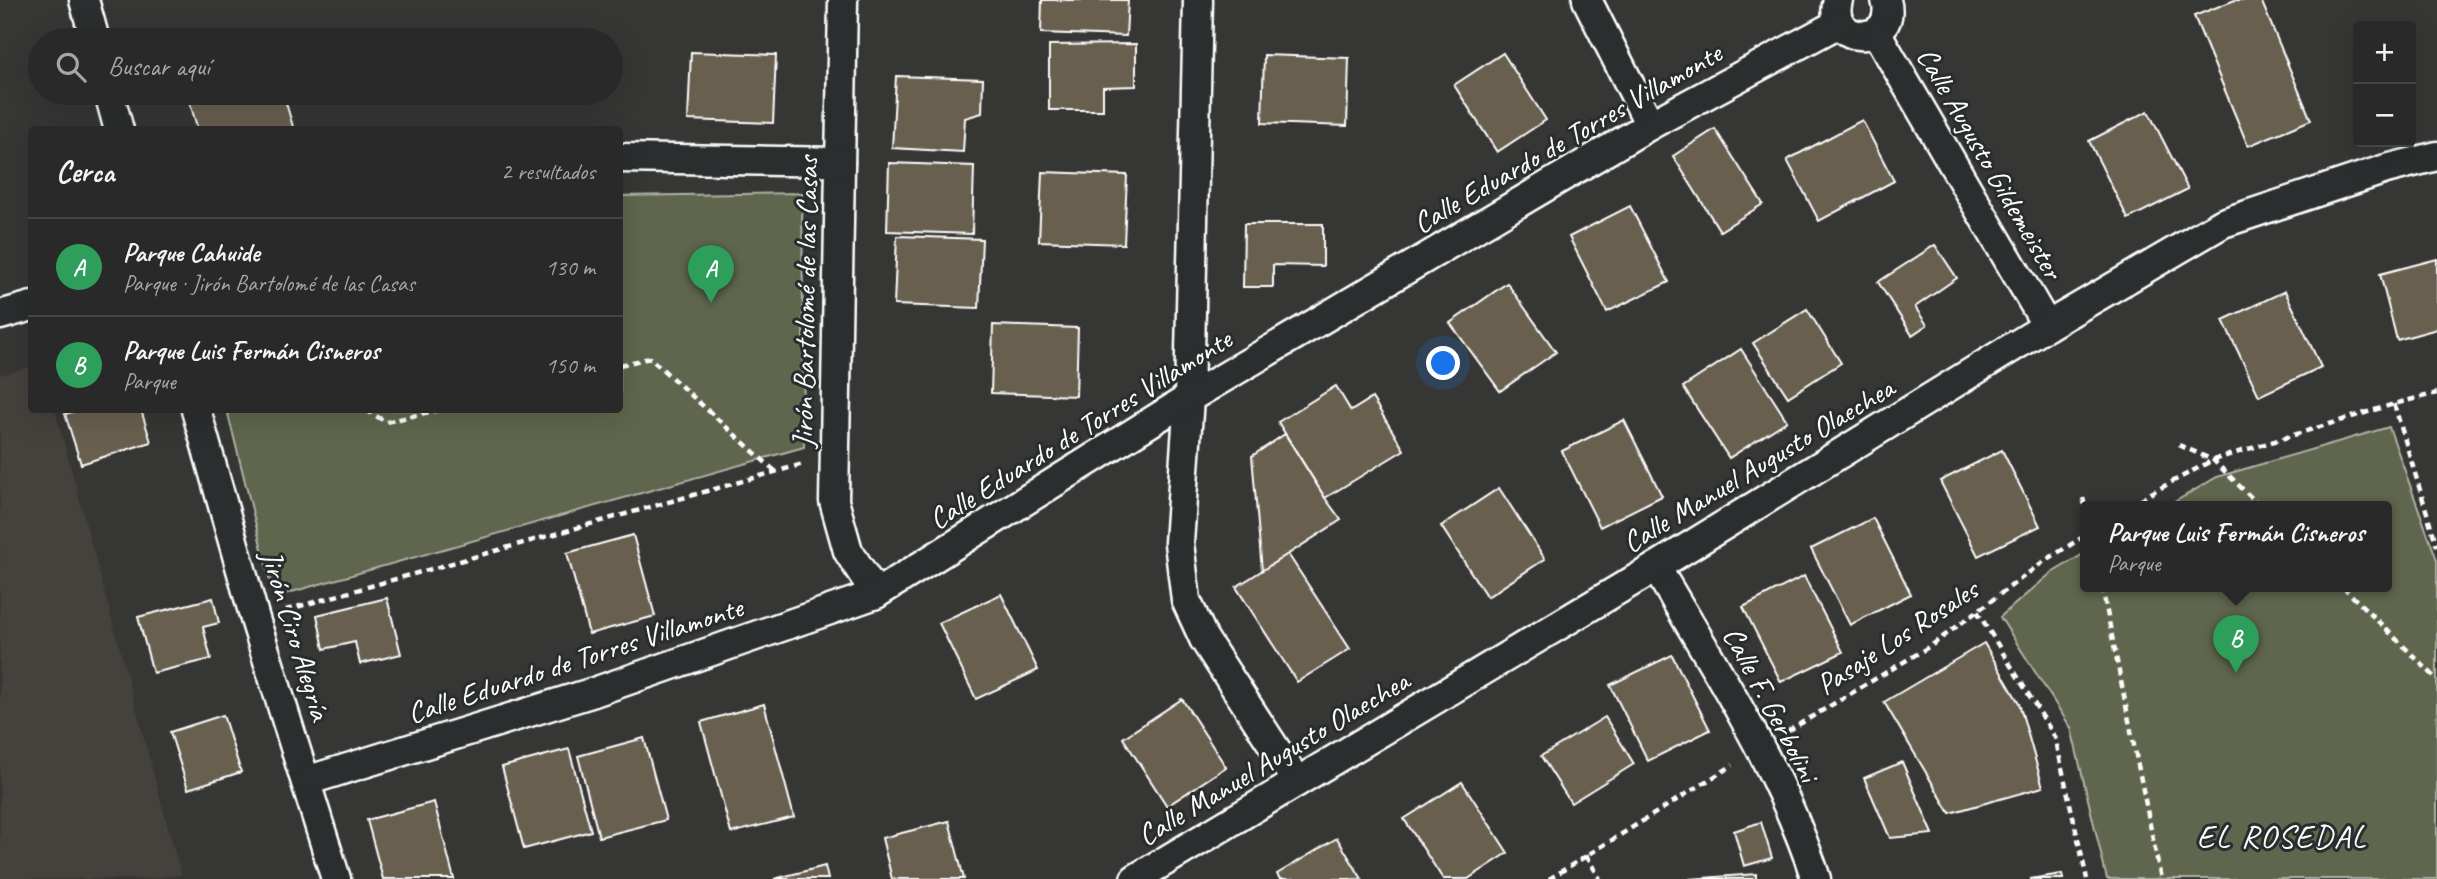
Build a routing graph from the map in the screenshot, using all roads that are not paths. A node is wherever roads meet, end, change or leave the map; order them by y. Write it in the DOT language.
graph roads {
  1 [pos="84,0"];
  2 [pos="843,0"];
  3 [pos="1198,0"];
  4 [pos="1587,0"];
  5 [pos="1886,0"];
  6 [pos="1839,11"];
  7 [pos="92,28"];
  8 [pos="1876,32"];
  9 [pos="112,105"];
  10 [pos="1650,125"];
  11 [pos="118,126"];
  12 [pos="2437,156"];
  13 [pos="623,158"];
  14 [pos="840,162"];
  15 [pos="28,307"];
  16 [pos="0,315"];
  17 [pos="2047,326"];
  18 [pos="1189,398"];
  19 [pos="197,413"];
  20 [pos="1656,567"];
  21 [pos="876,594"];
  22 [pos="306,781"];
  23 [pos="1297,782"];
  24 [pos="336,879"];
  25 [pos="1135,879"];
  26 [pos="1816,879"];
  1 -- 7 [label="street"];
  2 -- 14 [label="street, Jirón Bartolomé de las Casas"];
  3 -- 18 [label="street"];
  4 -- 10 [label="street"];
  5 -- 8 [label="street"];
  6 -- 8 [label="street"];
  6 -- 10 [label="street, Calle Eduardo de Torres Villamonte"];
  8 -- 17 [label="street, Calle Augusto Gildemeister"];
  9 -- 11 [label="street"];
  10 -- 18 [label="street, Calle Eduardo de Torres Villamonte"];
  12 -- 17 [label="street, Calle Manuel Augusto Olaechea"];
  13 -- 14 [label="street"];
  14 -- 21 [label="street, Jirón Bartolomé de las Casas"];
  15 -- 16 [label="street"];
  17 -- 20 [label="street, Calle Manuel Augusto Olaechea"];
  18 -- 21 [label="street, Calle Eduardo de Torres Villamonte"];
  18 -- 23 [label="street"];
  19 -- 22 [label="street, Jirón Ciro Alegría"];
  20 -- 23 [label="street, Calle Manuel Augusto Olaechea"];
  20 -- 26 [label="street, Calle F. Gerbolini"];
  21 -- 22 [label="street, Calle Eduardo de Torres Villamonte"];
  22 -- 24 [label="street, Jirón Ciro Alegría"];
  23 -- 25 [label="street, Calle Manuel Augusto Olaechea"];
}
